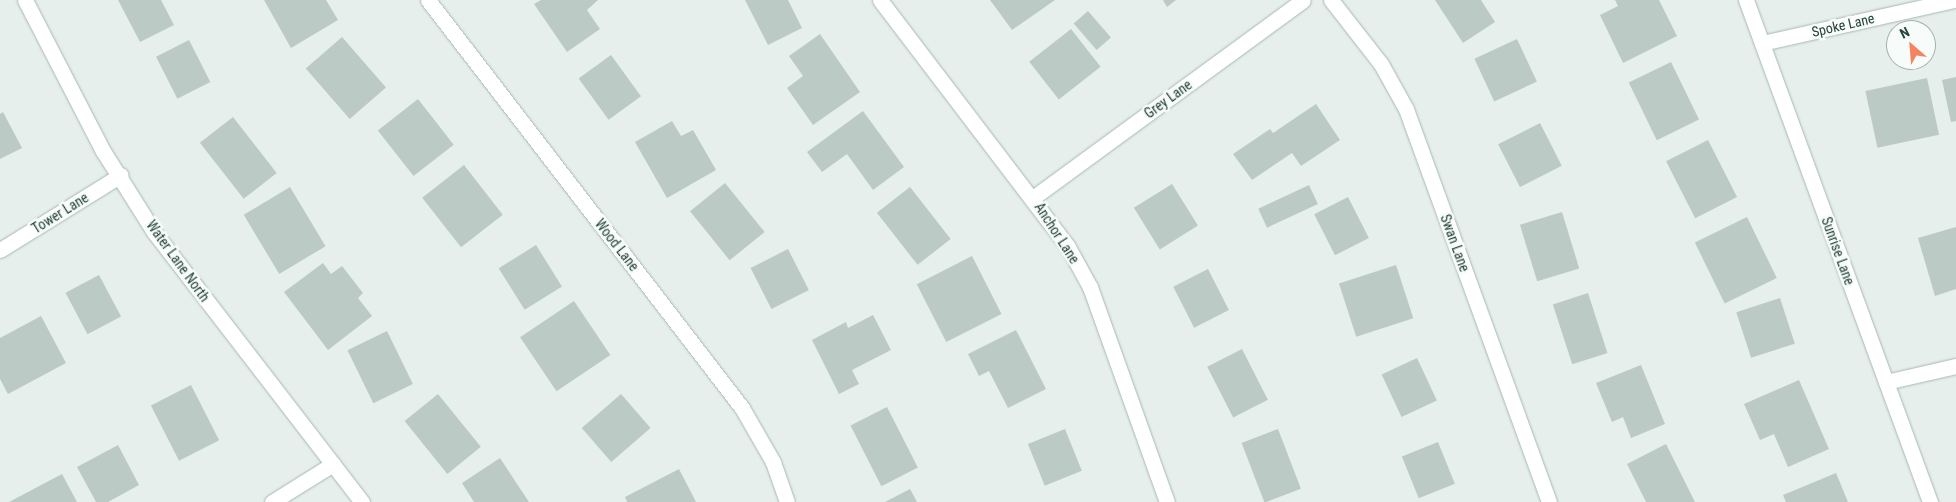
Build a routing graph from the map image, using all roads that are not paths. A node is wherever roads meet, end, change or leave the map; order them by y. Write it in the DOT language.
graph roads {
  1 [pos="24,0"];
  2 [pos="428,0"];
  3 [pos="880,0"];
  4 [pos="1302,0"];
  5 [pos="1331,0"];
  6 [pos="1746,0"];
  7 [pos="1954,0"];
  8 [pos="1762,43"];
  9 [pos="121,175"];
  10 [pos="1034,197"];
  11 [pos="0,250"];
  12 [pos="1956,366"];
  13 [pos="1886,382"];
  14 [pos="333,464"];
  15 [pos="272,502"];
  16 [pos="362,502"];
  17 [pos="787,502"];
  18 [pos="1167,502"];
  19 [pos="1549,502"];
  20 [pos="1930,502"];
  1 -- 9 [label="street, Water Lane North"];
  2 -- 17 [label="street, Wood Lane"];
  3 -- 10 [label="street, Anchor Lane"];
  4 -- 10 [label="street, Grey Lane"];
  5 -- 19 [label="street, Swan Lane"];
  6 -- 8 [label="street, Sunrise Lane"];
  7 -- 8 [label="street, Spoke Lane"];
  8 -- 13 [label="street, Sunrise Lane"];
  9 -- 11 [label="street, Tower Lane"];
  9 -- 14 [label="street, Water Lane North"];
  10 -- 18 [label="street, Anchor Lane"];
  12 -- 13 [label="street"];
  13 -- 20 [label="street, Sunrise Lane"];
  14 -- 15 [label="street"];
  14 -- 16 [label="street, Water Lane North"];
}
